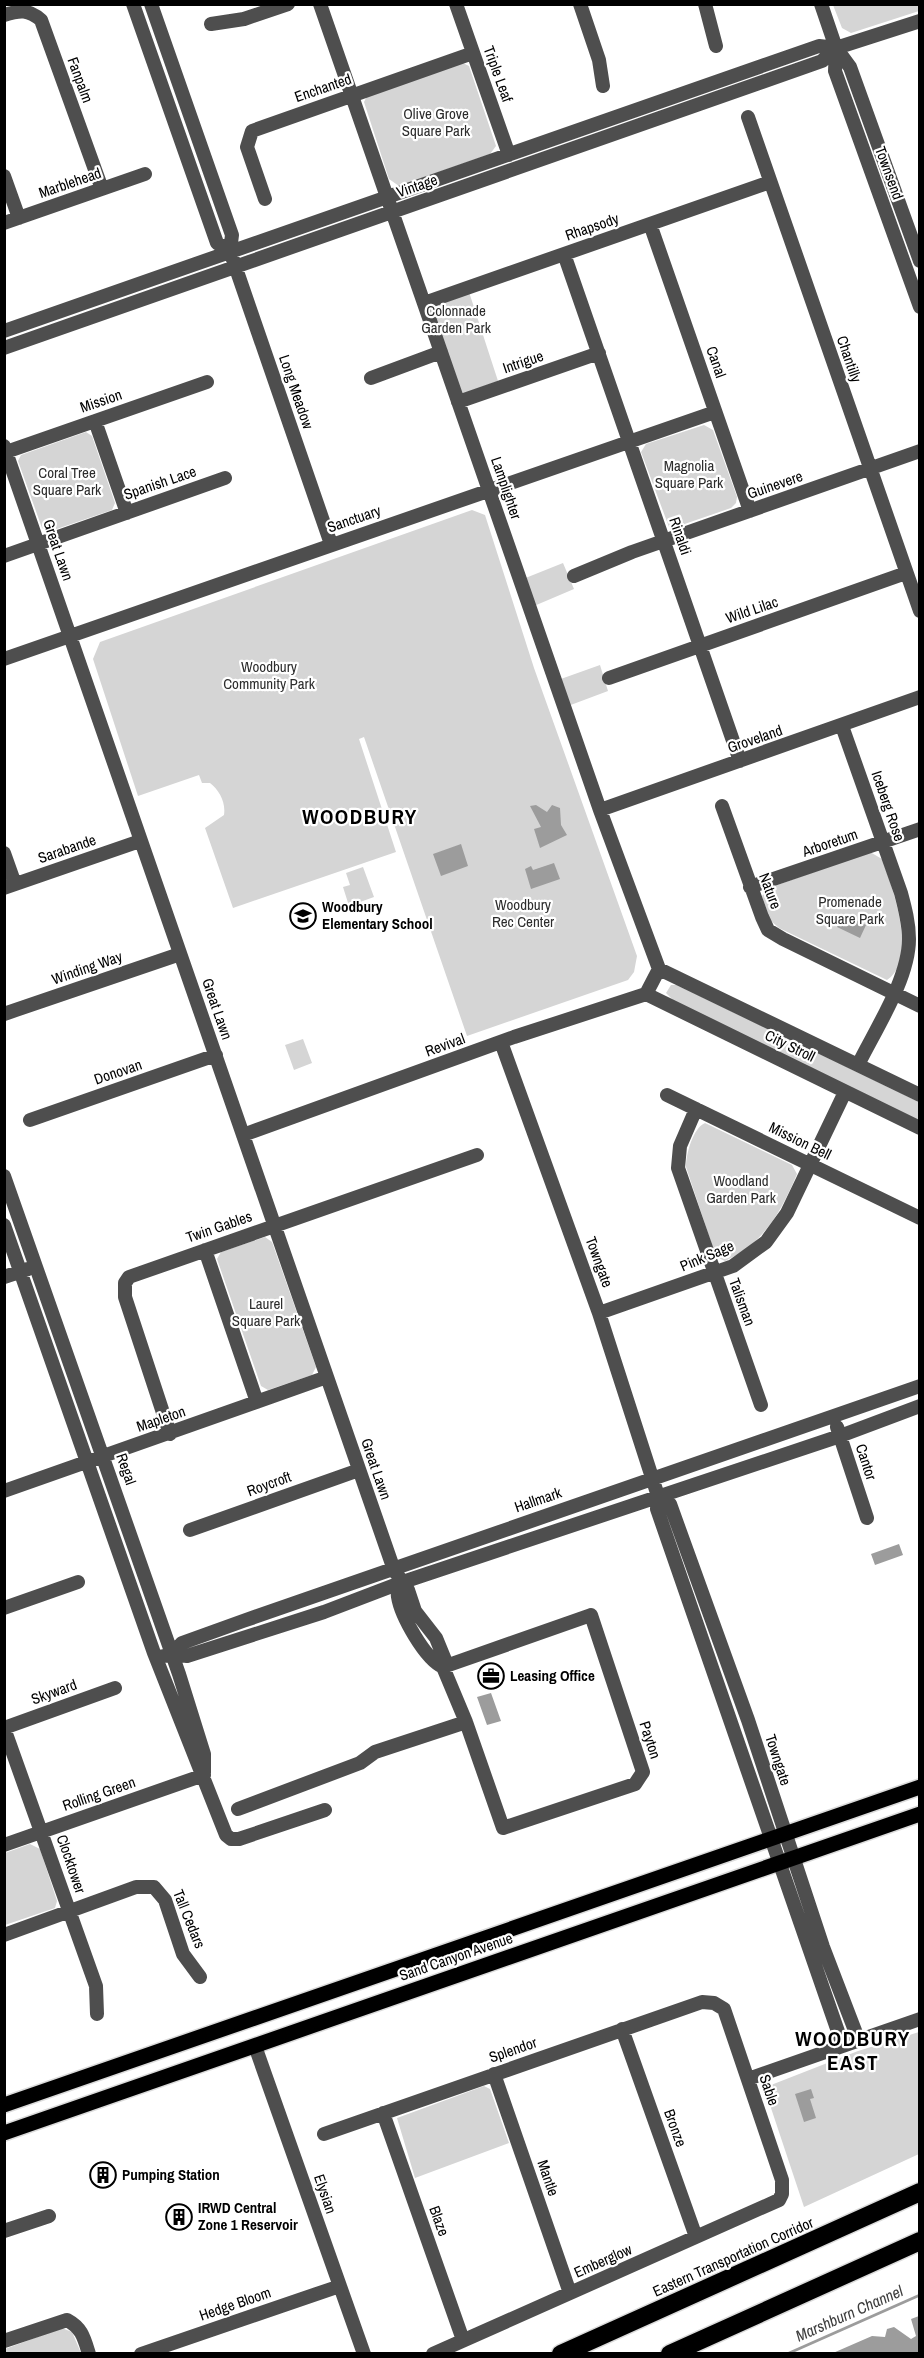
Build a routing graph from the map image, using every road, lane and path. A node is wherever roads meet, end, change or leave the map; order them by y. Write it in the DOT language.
graph roads {
  1 [pos="133,4"];
  2 [pos="151,4"];
  3 [pos="288,4"];
  4 [pos="320,4"];
  5 [pos="456,4"];
  6 [pos="580,4"];
  7 [pos="705,4"];
  8 [pos="821,4"];
  9 [pos="4,15"];
  10 [pos="920,21"];
  11 [pos="211,24"];
  12 [pos="716,46"];
  13 [pos="836,48"];
  14 [pos="473,53"];
  15 [pos="603,86"];
  16 [pos="351,95"];
  17 [pos="748,117"];
  18 [pos="509,155"];
  19 [pos="145,174"];
  20 [pos="4,176"];
  21 [pos="770,182"];
  22 [pos="102,189"];
  23 [pos="387,197"];
  24 [pos="264,199"];
  25 [pos="393,213"];
  26 [pos="19,218"];
  27 [pos="4,223"];
  28 [pos="650,224"];
  29 [pos="230,251"];
  30 [pos="564,254"];
  31 [pos="920,261"];
  32 [pos="235,267"];
  33 [pos="914,272"];
  34 [pos="423,303"];
  35 [pos="920,307"];
  36 [pos="4,331"];
  37 [pos="4,348"];
  38 [pos="441,352"];
  39 [pos="599,353"];
  40 [pos="371,378"];
  41 [pos="207,382"];
  42 [pos="458,402"];
  43 [pos="715,412"];
  44 [pos="94,421"];
  45 [pos="629,442"];
  46 [pos="5,449"];
  47 [pos="920,451"];
  48 [pos="870,469"];
  49 [pos="225,478"];
  50 [pos="489,490"];
  51 [pos="750,511"];
  52 [pos="127,513"];
  53 [pos="664,541"];
  54 [pos="38,544"];
  55 [pos="331,544"];
  56 [pos="4,556"];
  57 [pos="906,573"];
  58 [pos="574,576"];
  59 [pos="920,611"];
  60 [pos="70,636"];
  61 [pos="700,645"];
  62 [pos="4,659"];
  63 [pos="609,678"];
  64 [pos="920,697"];
  65 [pos="842,726"];
  66 [pos="740,761"];
  67 [pos="722,806"];
  68 [pos="600,810"];
  69 [pos="920,830"];
  70 [pos="140,841"];
  71 [pos="883,842"];
  72 [pos="4,853"];
  73 [pos="10,886"];
  74 [pos="750,887"];
  75 [pos="180,954"];
  76 [pos="656,975"];
  77 [pos="893,993"];
  78 [pos="646,994"];
  79 [pos="920,1006"];
  80 [pos="4,1014"];
  81 [pos="501,1042"];
  82 [pos="216,1055"];
  83 [pos="858,1065"];
  84 [pos="845,1092"];
  85 [pos="667,1095"];
  86 [pos="920,1095"];
  87 [pos="696,1109"];
  88 [pos="30,1120"];
  89 [pos="920,1128"];
  90 [pos="243,1135"];
  91 [pos="477,1155"];
  92 [pos="811,1165"];
  93 [pos="4,1176"];
  94 [pos="920,1218"];
  95 [pos="4,1225"];
  96 [pos="276,1226"];
  97 [pos="28,1246"];
  98 [pos="205,1250"];
  99 [pos="9,1252"];
  100 [pos="36,1266"];
  101 [pos="22,1271"];
  102 [pos="714,1273"];
  103 [pos="4,1277"];
  104 [pos="599,1313"];
  105 [pos="327,1377"];
  106 [pos="920,1386"];
  107 [pos="257,1402"];
  108 [pos="761,1405"];
  109 [pos="920,1406"];
  110 [pos="833,1417"];
  111 [pos="170,1434"];
  112 [pos="840,1436"];
  113 [pos="104,1456"];
  114 [pos="87,1461"];
  115 [pos="359,1470"];
  116 [pos="653,1477"];
  117 [pos="4,1491"];
  118 [pos="658,1496"];
  119 [pos="867,1518"];
  120 [pos="190,1530"];
  121 [pos="397,1576"];
  122 [pos="78,1582"];
  123 [pos="4,1608"];
  124 [pos="172,1654"];
  125 [pos="156,1658"];
  126 [pos="443,1667"];
  127 [pos="114,1688"];
  128 [pos="466,1722"];
  129 [pos="4,1728"];
  130 [pos="204,1775"];
  131 [pos="920,1787"];
  132 [pos="238,1809"];
  133 [pos="325,1810"];
  134 [pos="920,1814"];
  135 [pos="42,1832"];
  136 [pos="779,1836"];
  137 [pos="4,1845"];
  138 [pos="787,1861"];
  139 [pos="70,1912"];
  140 [pos="4,1935"];
  141 [pos="200,1977"];
  142 [pos="714,2003"];
  143 [pos="97,2014"];
  144 [pos="920,2019"];
  145 [pos="622,2029"];
  146 [pos="859,2041"];
  147 [pos="255,2046"];
  148 [pos="843,2046"];
  149 [pos="494,2074"];
  150 [pos="748,2079"];
  151 [pos="4,2105"];
  152 [pos="383,2113"];
  153 [pos="4,2133"];
  154 [pos="324,2134"];
  155 [pos="920,2192"];
  156 [pos="782,2194"];
  157 [pos="49,2216"];
  158 [pos="4,2231"];
  159 [pos="696,2237"];
  160 [pos="920,2241"];
  161 [pos="340,2286"];
  162 [pos="570,2293"];
  163 [pos="463,2340"];
  164 [pos="4,2341"];
  165 [pos="89,2354"];
  166 [pos="141,2354"];
  167 [pos="364,2354"];
  168 [pos="433,2354"];
  169 [pos="561,2354"];
  170 [pos="670,2354"];
  1 -- 29 [label="street, Long Meadow"];
  2 -- 29 [label="street, Long Meadow"];
  3 -- 11 [label="street"];
  4 -- 16 [label="street, Lamplighter"];
  5 -- 14 [label="street, Triple Leaf"];
  6 -- 15 [label="street"];
  7 -- 12 [label="street"];
  8 -- 13 [label="street, Townsend"];
  9 -- 22 [label="street, Fanpalm"];
  10 -- 13 [label="street, Vintage"];
  13 -- 18 [label="street, Vintage"];
  13 -- 25 [label="street, Vintage"];
  13 -- 31 [label="street, Townsend"];
  13 -- 33 [label="street, Townsend"];
  14 -- 16 [label="street, Enchanted"];
  14 -- 18 [label="street, Triple Leaf"];
  16 -- 23 [label="street, Lamplighter"];
  16 -- 24 [label="street, Enchanted"];
  17 -- 21 [label="street, Chantilly"];
  18 -- 23 [label="street, Vintage"];
  19 -- 22 [label="street, Marblehead"];
  20 -- 26 [label="street"];
  21 -- 28 [label="street, Rhapsody"];
  21 -- 48 [label="street, Chantilly"];
  22 -- 26 [label="street, Marblehead"];
  23 -- 25 [label="street, Lamplighter"];
  23 -- 29 [label="street, Vintage"];
  25 -- 32 [label="street, Vintage"];
  25 -- 34 [label="street, Lamplighter"];
  26 -- 27 [label="street, Marblehead"];
  28 -- 30 [label="street, Rhapsody"];
  28 -- 43 [label="street, Canal"];
  29 -- 32 [label="street, Long Meadow"];
  29 -- 36 [label="street, Vintage"];
  30 -- 34 [label="street, Rhapsody"];
  30 -- 39 [label="street, Rinaldi"];
  32 -- 37 [label="street, Vintage"];
  32 -- 55 [label="street, Long Meadow"];
  33 -- 35 [label="street, Townsend"];
  34 -- 38 [label="street, Lamplighter"];
  38 -- 40 [label="street"];
  38 -- 42 [label="street, Lamplighter"];
  39 -- 42 [label="street, Intrigue"];
  39 -- 45 [label="street, Rinaldi"];
  41 -- 44 [label="street, Mission"];
  42 -- 50 [label="street, Lamplighter"];
  43 -- 45 [label="street, Sanctuary"];
  43 -- 51 [label="street, Canal"];
  44 -- 46 [label="street, Mission"];
  44 -- 52 [label="street"];
  45 -- 50 [label="street, Sanctuary"];
  45 -- 53 [label="street, Rinaldi"];
  46 -- 54 [label="street, Great Lawn"];
  47 -- 48 [label="street, Guinevere"];
  48 -- 51 [label="street, Guinevere"];
  48 -- 57 [label="street, Chantilly"];
  49 -- 52 [label="street, Spanish Lace"];
  50 -- 55 [label="street, Sanctuary"];
  50 -- 68 [label="street, Lamplighter"];
  51 -- 53 [label="street, Guinevere"];
  52 -- 54 [label="street, Spanish Lace"];
  53 -- 58 [label="street, Guinevere"];
  53 -- 61 [label="street, Rinaldi"];
  54 -- 56 [label="street, Spanish Lace"];
  54 -- 60 [label="street, Great Lawn"];
  55 -- 60 [label="street, Sanctuary"];
  57 -- 59 [label="street, Chantilly"];
  57 -- 61 [label="street, Wild Lilac"];
  60 -- 62 [label="street, Sanctuary"];
  60 -- 70 [label="street, Great Lawn"];
  61 -- 63 [label="street, Wild Lilac"];
  61 -- 66 [label="street, Rinaldi"];
  64 -- 65 [label="street, Groveland"];
  65 -- 66 [label="street, Groveland"];
  65 -- 71 [label="street, Iceberg Rose"];
  66 -- 68 [label="street, Groveland"];
  67 -- 74 [label="street, Nature"];
  68 -- 76 [label="street, Lamplighter"];
  69 -- 71 [label="street, Arboretum"];
  70 -- 73 [label="street, Sarabande"];
  70 -- 75 [label="street, Great Lawn"];
  71 -- 74 [label="street, Arboretum"];
  71 -- 77 [label="street, Iceberg Rose"];
  72 -- 73 [label="street"];
  74 -- 77 [label="street, Nature"];
  75 -- 80 [label="street, Winding Way"];
  75 -- 82 [label="street, Great Lawn"];
  76 -- 78 [label="street"];
  76 -- 83 [label="street, City Stroll"];
  77 -- 79 [label="street, Nature"];
  77 -- 83 [label="street, Iceberg Rose"];
  78 -- 81 [label="street, Revival"];
  78 -- 84 [label="street, City Stroll"];
  81 -- 90 [label="street, Revival"];
  81 -- 104 [label="street, Towngate"];
  82 -- 88 [label="street, Donovan"];
  82 -- 90 [label="street, Great Lawn"];
  83 -- 86 [label="street, City Stroll"];
  84 -- 89 [label="street, City Stroll"];
  84 -- 92 [label="street, Pink Sage"];
  85 -- 87 [label="street, Mission Bell"];
  87 -- 92 [label="street, Mission Bell"];
  87 -- 102 [label="street, Talisman"];
  90 -- 96 [label="street, Great Lawn"];
  91 -- 96 [label="street, Twin Gables"];
  92 -- 94 [label="street, Mission Bell"];
  92 -- 102 [label="street, Pink Sage"];
  93 -- 97 [label="street, Regal"];
  95 -- 99 [label="street, Regal"];
  96 -- 98 [label="street, Twin Gables"];
  96 -- 105 [label="street, Great Lawn"];
  97 -- 99 [label="street"];
  97 -- 100 [label="street, Regal"];
  98 -- 107 [label="street"];
  98 -- 111 [label="street, Twin Gables"];
  99 -- 101 [label="street, Regal"];
  100 -- 101 [label="street"];
  100 -- 113 [label="street, Regal"];
  101 -- 103 [label="street"];
  101 -- 114 [label="street, Regal"];
  102 -- 104 [label="street, Pink Sage"];
  102 -- 108 [label="street, Talisman"];
  104 -- 116 [label="street, Towngate"];
  105 -- 107 [label="street, Mapleton"];
  105 -- 115 [label="street, Great Lawn"];
  106 -- 110 [label="street, Hallmark"];
  107 -- 111 [label="street, Mapleton"];
  109 -- 112 [label="street, Hallmark"];
  110 -- 112 [label="street, Cantor"];
  110 -- 116 [label="street, Hallmark"];
  111 -- 113 [label="street, Mapleton"];
  112 -- 118 [label="street, Hallmark"];
  112 -- 119 [label="street, Cantor"];
  113 -- 114 [label="street, Mapleton"];
  113 -- 124 [label="street, Regal"];
  114 -- 117 [label="street, Mapleton"];
  114 -- 125 [label="street, Regal"];
  115 -- 120 [label="street, Roycroft"];
  115 -- 121 [label="street, Great Lawn"];
  116 -- 118 [label="street, Towngate"];
  116 -- 121 [label="street, Hallmark"];
  118 -- 121 [label="street, Hallmark"];
  118 -- 136 [label="street, Towngate"];
  121 -- 124 [label="street, Hallmark"];
  121 -- 126 [label="street, Payton"];
  122 -- 123 [label="street"];
  124 -- 125 [label="street, Hallmark"];
  124 -- 130 [label="street, Regal"];
  125 -- 130 [label="street, Regal"];
  126 -- 128 [label="street, Payton"];
  126 -- 128 [label="street, Payton"];
  127 -- 129 [label="street, Skyward"];
  128 -- 132 [label="street"];
  129 -- 135 [label="street, Clocktower"];
  130 -- 133 [label="street, Regal"];
  130 -- 135 [label="street, Rolling Green"];
  131 -- 136 [label="main road, Sand Canyon Avenue"];
  134 -- 138 [label="main road, Sand Canyon Avenue"];
  135 -- 137 [label="street, Rolling Green"];
  135 -- 139 [label="street, Clocktower"];
  136 -- 138 [label="street, Towngate"];
  136 -- 151 [label="main road, Sand Canyon Avenue"];
  138 -- 146 [label="street, Towngate"];
  138 -- 147 [label="main road, Sand Canyon Avenue"];
  138 -- 148 [label="street, Towngate"];
  139 -- 140 [label="street, Tall Cedars"];
  139 -- 141 [label="street, Tall Cedars"];
  139 -- 143 [label="street, Clocktower"];
  142 -- 145 [label="street, Splendor"];
  142 -- 150 [label="street, Sable"];
  144 -- 146 [label="street"];
  145 -- 149 [label="street, Splendor"];
  145 -- 159 [label="street, Bronze"];
  146 -- 148 [label="street"];
  147 -- 153 [label="main road, Sand Canyon Avenue"];
  147 -- 161 [label="street, Elysian"];
  148 -- 150 [label="street"];
  149 -- 152 [label="street, Splendor"];
  149 -- 162 [label="street, Mantle"];
  150 -- 156 [label="street, Sable"];
  152 -- 154 [label="street, Splendor"];
  152 -- 163 [label="street, Blaze"];
  155 -- 169 [label="highway, Eastern Transportation Corridor"];
  156 -- 159 [label="street, Emberglow"];
  157 -- 158 [label="street"];
  159 -- 162 [label="street, Emberglow"];
  160 -- 170 [label="highway"];
  161 -- 166 [label="street, Hedge Bloom"];
  161 -- 167 [label="street, Elysian"];
  162 -- 163 [label="street, Emberglow"];
  163 -- 168 [label="street, Emberglow"];
  164 -- 165 [label="street"];
}
